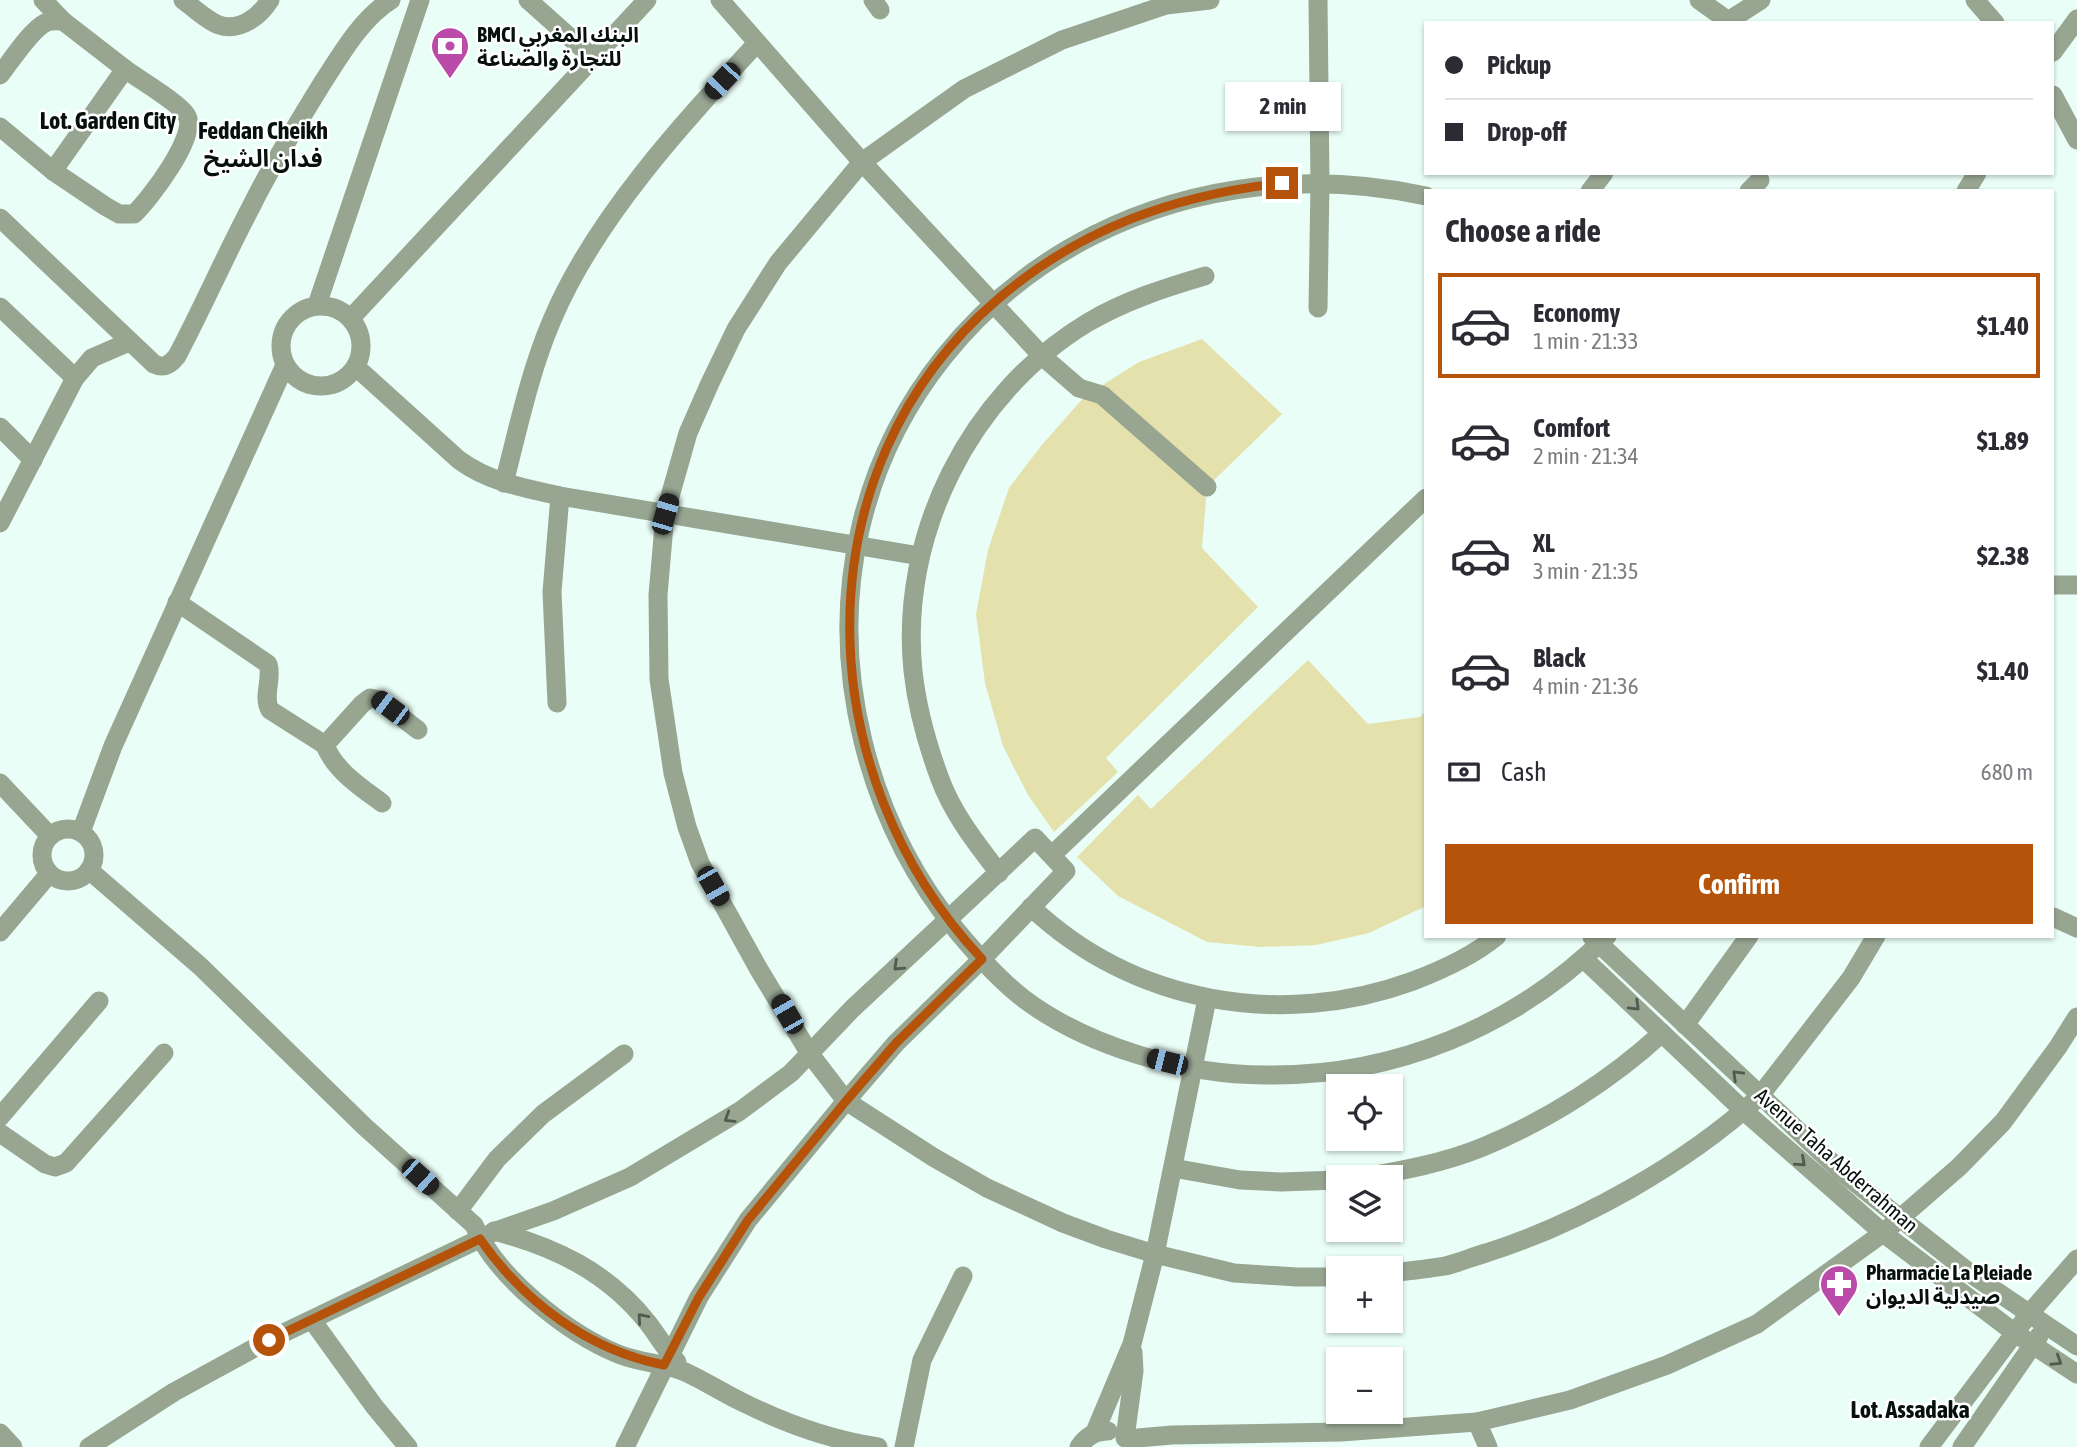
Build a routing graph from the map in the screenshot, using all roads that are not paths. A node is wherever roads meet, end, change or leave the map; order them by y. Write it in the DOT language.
graph roads {
  1 [pos="43,0"];
  2 [pos="183,0"];
  3 [pos="270,0"];
  4 [pos="391,0"];
  5 [pos="420,0"];
  6 [pos="528,0"];
  7 [pos="647,0"];
  8 [pos="720,0"];
  9 [pos="1210,0"];
  10 [pos="1318,0"];
  11 [pos="1699,0"];
  12 [pos="1761,0"];
  13 [pos="1975,0"];
  14 [pos="2077,19"];
  15 [pos="62,21"];
  16 [pos="1726,21"];
  17 [pos="1994,21"];
  18 [pos="757,43"];
  19 [pos="2054,51"];
  20 [pos="593,58"];
  21 [pos="125,69"];
  22 [pos="0,75"];
  23 [pos="2054,96"];
  24 [pos="0,127"];
  25 [pos="2077,140"];
  26 [pos="862,162"];
  27 [pos="53,171"];
  28 [pos="1602,175"];
  29 [pos="1320,183"];
  30 [pos="1592,189"];
  31 [pos="1424,196"];
  32 [pos="0,218"];
  33 [pos="1205,276"];
  34 [pos="992,304"];
  35 [pos="317,305"];
  36 [pos="0,307"];
  37 [pos="1318,308"];
  38 [pos="351,318"];
  39 [pos="129,342"];
  40 [pos="1042,356"];
  41 [pos="285,365"];
  42 [pos="356,368"];
  43 [pos="75,378"];
  44 [pos="0,428"];
  45 [pos="33,460"];
  46 [pos="504,483"];
  47 [pos="1207,487"];
  48 [pos="560,496"];
  49 [pos="1424,500"];
  50 [pos="665,514"];
  51 [pos="0,523"];
  52 [pos="857,546"];
  53 [pos="920,556"];
  54 [pos="2054,585"];
  55 [pos="2077,585"];
  56 [pos="177,602"];
  57 [pos="557,703"];
  58 [pos="418,730"];
  59 [pos="325,746"];
  60 [pos="0,783"];
  61 [pos="382,803"];
  62 [pos="80,832"];
  63 [pos="50,836"];
  64 [pos="1052,855"];
  65 [pos="89,870"];
  66 [pos="999,873"];
  67 [pos="50,874"];
  68 [pos="1031,907"];
  69 [pos="2054,917"];
  70 [pos="947,919"];
  71 [pos="2077,928"];
  72 [pos="0,932"];
  73 [pos="1494,938"];
  74 [pos="1748,938"];
  75 [pos="1875,938"];
  76 [pos="1599,939"];
  77 [pos="982,959"];
  78 [pos="1585,960"];
  79 [pos="1207,999"];
  80 [pos="99,1001"];
  81 [pos="2077,1017"];
  82 [pos="1685,1025"];
  83 [pos="1662,1033"];
  84 [pos="164,1054"];
  85 [pos="624,1054"];
  86 [pos="810,1054"];
  87 [pos="1194,1068"];
  88 [pos="1759,1097"];
  89 [pos="846,1101"];
  90 [pos="1744,1111"];
  91 [pos="0,1117"];
  92 [pos="0,1133"];
  93 [pos="1173,1168"];
  94 [pos="1403,1169"];
  95 [pos="1326,1180"];
  96 [pos="458,1211"];
  97 [pos="1899,1219"];
  98 [pos="483,1232"];
  99 [pos="1883,1233"];
  100 [pos="1155,1254"];
  101 [pos="2077,1259"];
  102 [pos="1403,1271"];
  103 [pos="963,1276"];
  104 [pos="1326,1277"];
  105 [pos="2029,1314"];
  106 [pos="312,1320"];
  107 [pos="2047,1325"];
  108 [pos="2015,1333"];
  109 [pos="1132,1344"];
  110 [pos="2033,1345"];
  111 [pos="2077,1346"];
  112 [pos="667,1360"];
  113 [pos="2077,1374"];
  114 [pos="1477,1422"];
  115 [pos="1096,1432"];
  116 [pos="0,1433"];
  117 [pos="1127,1441"];
  118 [pos="13,1447"];
  119 [pos="89,1447"];
  120 [pos="408,1447"];
  121 [pos="625,1447"];
  122 [pos="878,1447"];
  123 [pos="904,1447"];
  124 [pos="1079,1447"];
  125 [pos="1488,1447"];
  126 [pos="1929,1447"];
  127 [pos="1962,1447"];
  1 -- 15 [label="street"];
  2 -- 3 [label="street"];
  4 -- 39 [label="street"];
  5 -- 35 [label="street"];
  6 -- 20 [label="street"];
  7 -- 20 [label="street"];
  8 -- 18 [label="street"];
  9 -- 26 [label="street"];
  10 -- 29 [label="street"];
  11 -- 16 [label="street"];
  12 -- 16 [label="street"];
  13 -- 17 [label="street"];
  14 -- 19 [label="street"];
  15 -- 21 [label="street"];
  15 -- 22 [label="street"];
  18 -- 26 [label="street"];
  18 -- 46 [label="street"];
  20 -- 38 [label="street"];
  21 -- 27 [label="street"];
  21 -- 27 [label="street"];
  23 -- 25 [label="street"];
  24 -- 27 [label="street"];
  26 -- 34 [label="street"];
  26 -- 50 [label="street"];
  28 -- 30 [label="street"];
  29 -- 31 [label="street"];
  29 -- 34 [label="street"];
  29 -- 37 [label="street"];
  32 -- 39 [label="street"];
  33 -- 40 [label="street"];
  34 -- 40 [label="street"];
  34 -- 52 [label="street"];
  35 -- 38 [label="street"];
  35 -- 41 [label="street"];
  36 -- 43 [label="street"];
  38 -- 42 [label="street"];
  39 -- 43 [label="street"];
  40 -- 47 [label="street"];
  40 -- 53 [label="street"];
  41 -- 42 [label="street"];
  41 -- 56 [label="street"];
  42 -- 46 [label="street"];
  43 -- 45 [label="street"];
  44 -- 45 [label="street"];
  45 -- 51 [label="street"];
  46 -- 48 [label="street"];
  48 -- 50 [label="street"];
  48 -- 57 [label="street"];
  49 -- 64 [label="street"];
  50 -- 52 [label="street"];
  50 -- 86 [label="street"];
  52 -- 53 [label="street"];
  52 -- 70 [label="street"];
  53 -- 66 [label="street"];
  54 -- 55 [label="street"];
  56 -- 59 [label="street"];
  56 -- 62 [label="street"];
  58 -- 59 [label="street"];
  59 -- 61 [label="street"];
  60 -- 63 [label="street"];
  62 -- 63 [label="street"];
  62 -- 65 [label="street"];
  63 -- 67 [label="street"];
  64 -- 66 [label="street"];
  64 -- 68 [label="street"];
  65 -- 67 [label="street"];
  65 -- 96 [label="street"];
  66 -- 70 [label="street"];
  67 -- 72 [label="street"];
  68 -- 77 [label="street"];
  68 -- 79 [label="street"];
  69 -- 71 [label="street"];
  70 -- 77 [label="street"];
  70 -- 86 [label="street, one-way"];
  73 -- 79 [label="street"];
  74 -- 82 [label="street"];
  75 -- 88 [label="street"];
  76 -- 78 [label="street"];
  76 -- 82 [label="street, Avenue Taha Abderrahman"];
  77 -- 87 [label="street"];
  77 -- 89 [label="street"];
  78 -- 83 [label="street, Avenue Taha Abderrahman, one-way"];
  78 -- 87 [label="street"];
  79 -- 87 [label="street"];
  80 -- 91 [label="street"];
  81 -- 97 [label="street"];
  88 -- 82 [label="street, Avenue Taha Abderrahman, one-way"];
  83 -- 90 [label="street, Avenue Taha Abderrahman"];
  83 -- 94 [label="street"];
  84 -- 92 [label="street"];
  85 -- 96 [label="street"];
  86 -- 89 [label="street"];
  86 -- 98 [label="street, one-way"];
  87 -- 93 [label="street"];
  88 -- 90 [label="street"];
  88 -- 97 [label="street, Avenue Taha Abderrahman"];
  89 -- 100 [label="street"];
  89 -- 112 [label="street"];
  90 -- 99 [label="street, Avenue Taha Abderrahman, one-way"];
  90 -- 102 [label="street"];
  93 -- 95 [label="street"];
  93 -- 100 [label="street"];
  96 -- 98 [label="street"];
  97 -- 99 [label="street"];
  97 -- 105 [label="street, Avenue Taha Abderrahman"];
  98 -- 106 [label="street"];
  112 -- 98 [label="street, one-way"];
  98 -- 112 [label="street"];
  99 -- 108 [label="street, Avenue Taha Abderrahman"];
  99 -- 114 [label="street"];
  100 -- 104 [label="street"];
  100 -- 109 [label="street"];
  101 -- 105 [label="street"];
  103 -- 123 [label="street"];
  105 -- 107 [label="street, Avenue Taha Abderrahman"];
  105 -- 108 [label="street"];
  106 -- 119 [label="street"];
  106 -- 120 [label="street"];
  107 -- 110 [label="street"];
  107 -- 111 [label="street, Avenue Taha Abderrahman"];
  108 -- 110 [label="street, Avenue Taha Abderrahman"];
  108 -- 126 [label="street"];
  109 -- 115 [label="street"];
  109 -- 117 [label="street"];
  110 -- 113 [label="street, Avenue Taha Abderrahman, one-way"];
  110 -- 127 [label="street"];
  112 -- 121 [label="street"];
  112 -- 122 [label="street"];
  114 -- 117 [label="street"];
  114 -- 125 [label="street"];
  115 -- 117 [label="street"];
  115 -- 124 [label="street"];
  116 -- 118 [label="street"];
}
